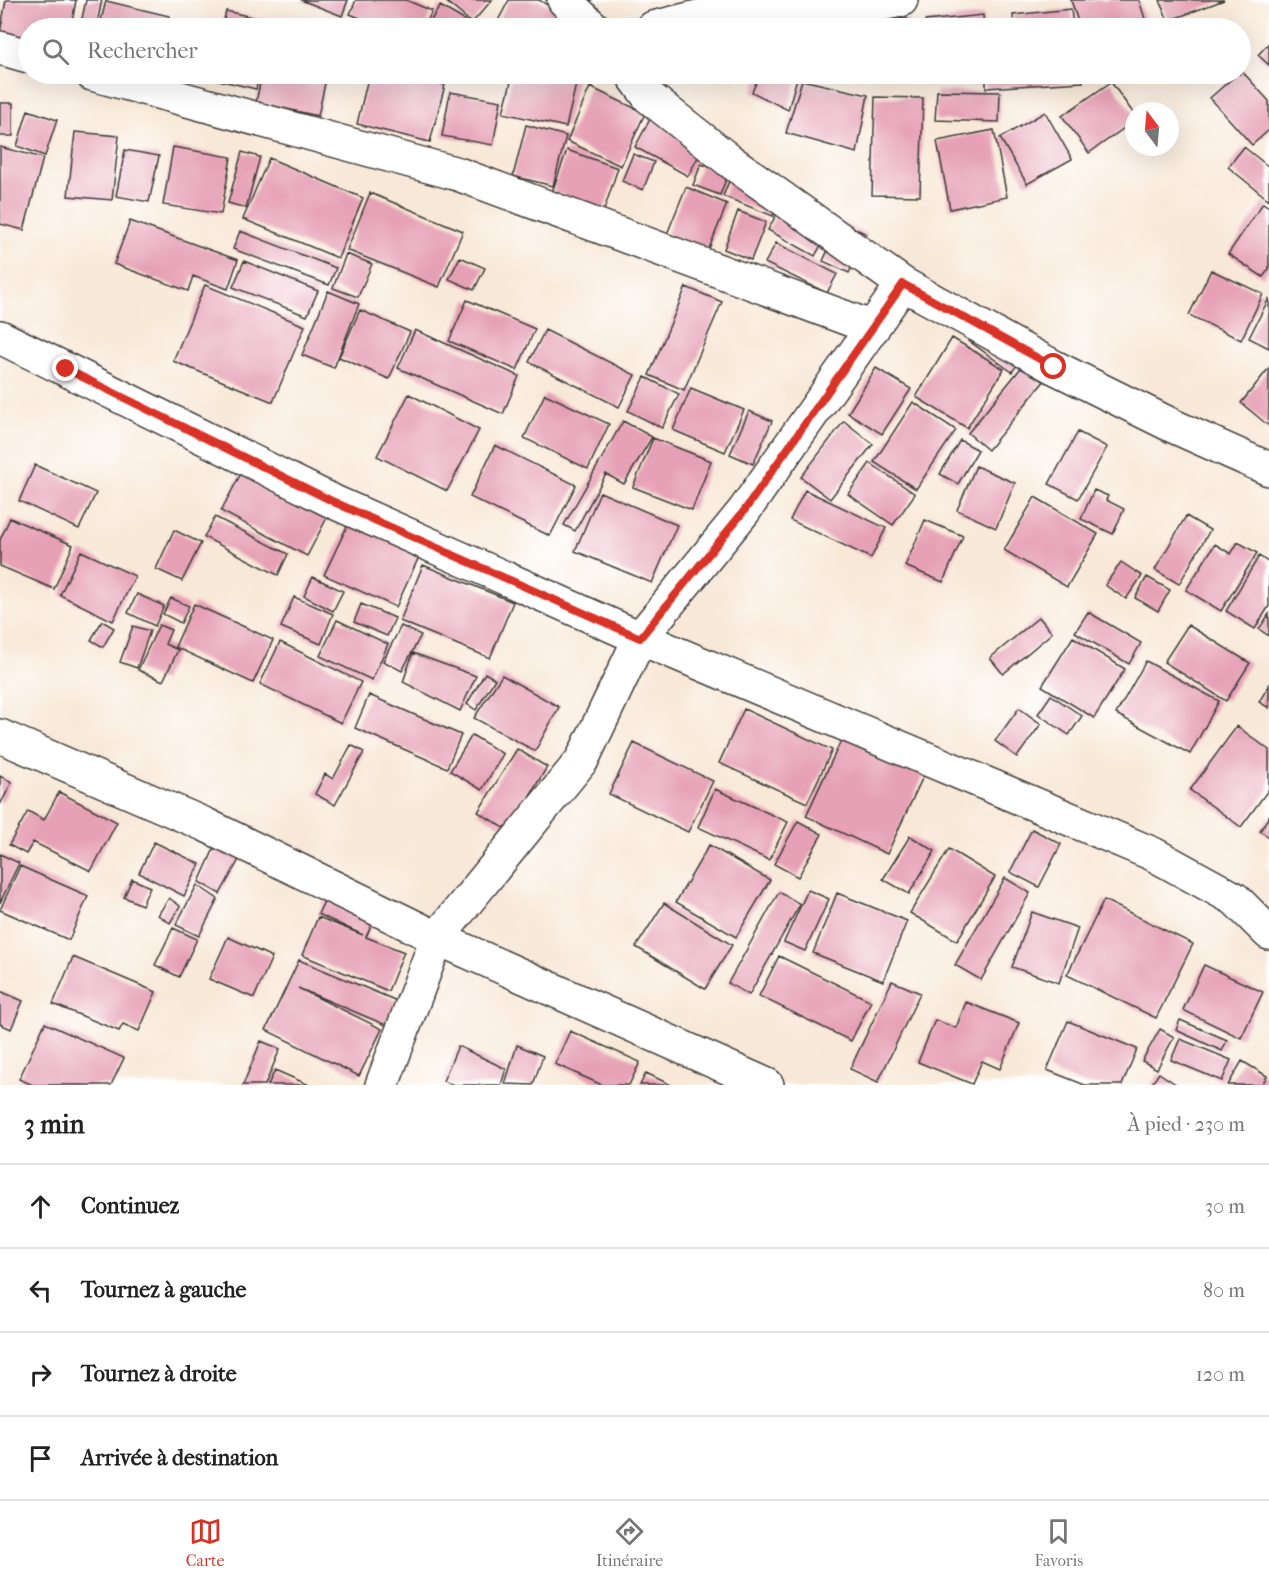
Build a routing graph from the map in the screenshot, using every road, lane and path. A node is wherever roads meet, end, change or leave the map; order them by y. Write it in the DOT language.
graph roads {
  1 [pos="564,0"];
  2 [pos="901,0"];
  3 [pos="583,18"];
  4 [pos="694,18"];
  5 [pos="0,48"];
  6 [pos="18,53"];
  7 [pos="129,84"];
  8 [pos="639,84"];
  9 [pos="903,284"];
  10 [pos="873,328"];
  11 [pos="0,337"];
  12 [pos="1269,469"];
  13 [pos="640,638"];
  14 [pos="0,736"];
  15 [pos="1269,933"];
  16 [pos="437,938"];
  17 [pos="382,1085"];
  18 [pos="767,1085"];
  1 -- 3 [label="street"];
  2 -- 4 [label="street"];
  5 -- 6 [label="street"];
  7 -- 10 [label="street"];
  8 -- 9 [label="street"];
  9 -- 10 [label="street"];
  9 -- 12 [label="street"];
  10 -- 13 [label="street"];
  11 -- 13 [label="street"];
  13 -- 15 [label="street"];
  13 -- 16 [label="street"];
  14 -- 16 [label="street"];
  16 -- 17 [label="street"];
  16 -- 18 [label="street"];
}
